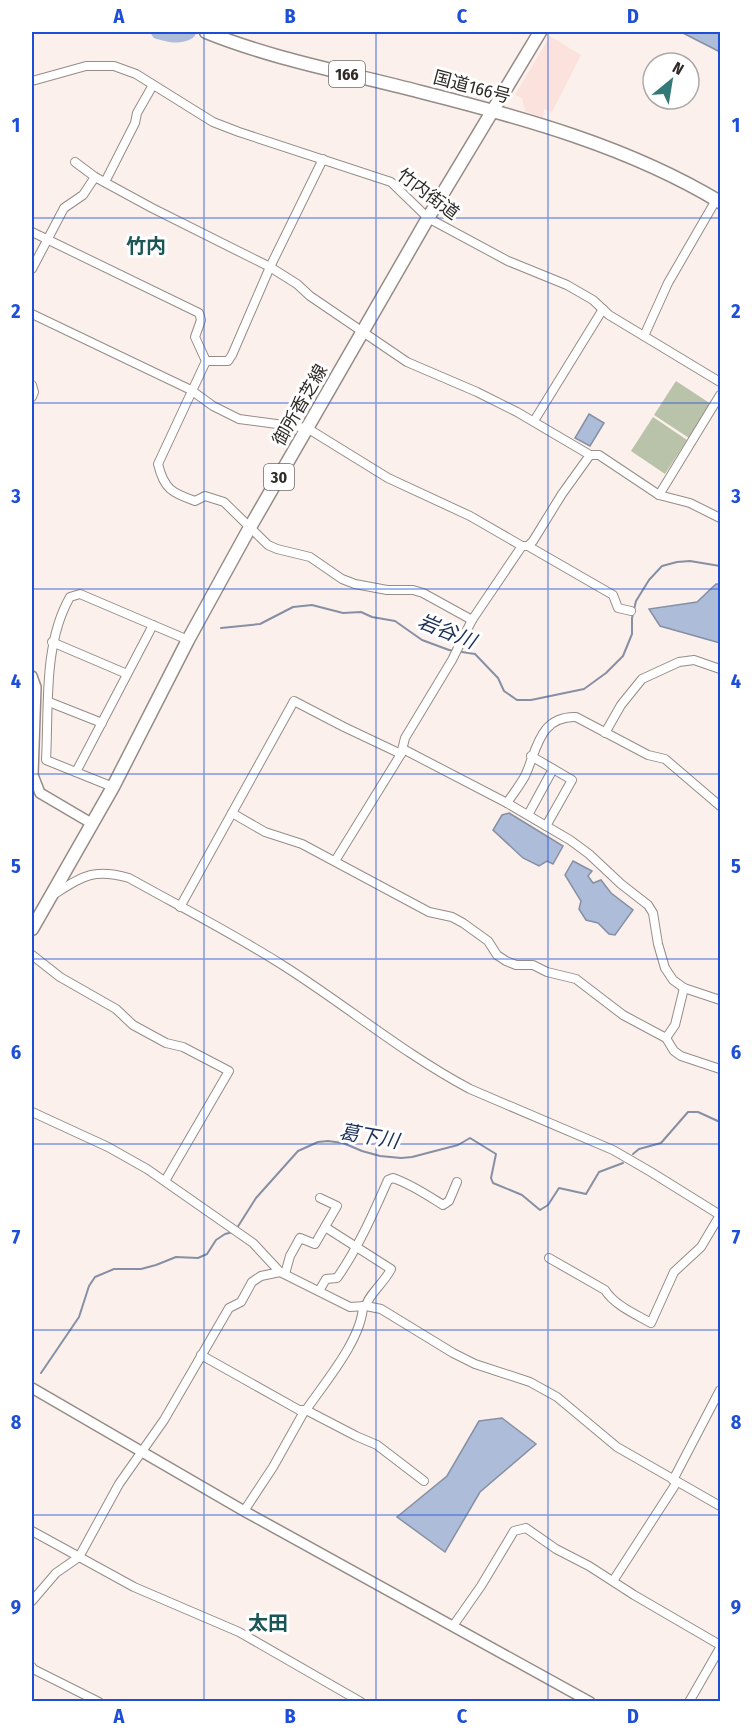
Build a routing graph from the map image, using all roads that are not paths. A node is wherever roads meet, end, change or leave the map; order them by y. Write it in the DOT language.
graph roads {
  1 [pos="206,32"];
  2 [pos="540,32"];
  3 [pos="32,81"];
  4 [pos="153,85"];
  5 [pos="491,111"];
  6 [pos="323,159"];
  7 [pos="75,162"];
  8 [pos="95,177"];
  9 [pos="105,182"];
  10 [pos="718,201"];
  11 [pos="428,218"];
  12 [pos="32,232"];
  13 [pos="46,239"];
  14 [pos="270,267"];
  15 [pos="32,269"];
  16 [pos="603,309"];
  17 [pos="32,314"];
  18 [pos="364,332"];
  19 [pos="644,336"];
  20 [pos="206,361"];
  21 [pos="720,382"];
  22 [pos="32,385"];
  23 [pos="191,390"];
  24 [pos="720,395"];
  25 [pos="32,397"];
  26 [pos="534,422"];
  27 [pos="307,428"];
  28 [pos="590,455"];
  29 [pos="659,495"];
  30 [pos="720,519"];
  31 [pos="249,529"];
  32 [pos="525,546"];
  33 [pos="630,610"];
  34 [pos="472,620"];
  35 [pos="153,625"];
  36 [pos="188,640"];
  37 [pos="52,642"];
  38 [pos="720,669"];
  39 [pos="127,674"];
  40 [pos="32,675"];
  41 [pos="49,702"];
  42 [pos="102,723"];
  43 [pos="605,733"];
  44 [pos="402,751"];
  45 [pos="531,756"];
  46 [pos="553,769"];
  47 [pos="76,772"];
  48 [pos="113,786"];
  49 [pos="507,803"];
  50 [pos="720,806"];
  51 [pos="232,813"];
  52 [pos="528,815"];
  53 [pos="91,823"];
  54 [pos="546,826"];
  55 [pos="334,861"];
  56 [pos="50,897"];
  57 [pos="180,907"];
  58 [pos="37,914"];
  59 [pos="32,929"];
  60 [pos="32,955"];
  61 [pos="684,988"];
  62 [pos="720,1000"];
  63 [pos="666,1038"];
  64 [pos="720,1069"];
  65 [pos="32,1112"];
  66 [pos="165,1181"];
  67 [pos="457,1182"];
  68 [pos="320,1198"];
  69 [pos="720,1215"];
  70 [pos="326,1227"];
  71 [pos="356,1245"];
  72 [pos="549,1258"];
  73 [pos="283,1273"];
  74 [pos="319,1291"];
  75 [pos="364,1306"];
  76 [pos="201,1356"];
  77 [pos="32,1388"];
  78 [pos="720,1390"];
  79 [pos="306,1410"];
  80 [pos="142,1451"];
  81 [pos="424,1481"];
  82 [pos="675,1481"];
  83 [pos="720,1506"];
  84 [pos="244,1511"];
  85 [pos="32,1531"];
  86 [pos="79,1557"];
  87 [pos="613,1581"];
  88 [pos="32,1601"];
  89 [pos="453,1626"];
  90 [pos="720,1647"];
  91 [pos="32,1666"];
  92 [pos="99,1701"];
  93 [pos="361,1701"];
  94 [pos="590,1701"];
  95 [pos="689,1701"];
  1 -- 5 [label="main road, 国道166号 / 166"];
  2 -- 5 [label="main road, 御所香芝線 / 30"];
  3 -- 4 [label="street, 竹内街道"];
  4 -- 6 [label="street, 竹内街道"];
  4 -- 9 [label="street"];
  5 -- 10 [label="main road, 国道166号 / 166"];
  5 -- 11 [label="main road, 御所香芝線 / 30"];
  6 -- 11 [label="street, 竹内街道"];
  6 -- 14 [label="street"];
  7 -- 8 [label="street"];
  8 -- 9 [label="street"];
  8 -- 13 [label="street"];
  9 -- 14 [label="street"];
  10 -- 19 [label="street"];
  11 -- 16 [label="street, 竹内街道"];
  11 -- 18 [label="main road, 御所香芝線 / 30"];
  12 -- 13 [label="street"];
  13 -- 15 [label="street"];
  13 -- 20 [label="street"];
  14 -- 18 [label="street"];
  14 -- 20 [label="street"];
  16 -- 19 [label="street, 竹内街道"];
  16 -- 26 [label="street"];
  17 -- 23 [label="street"];
  18 -- 26 [label="street"];
  18 -- 27 [label="main road, 御所香芝線 / 30"];
  19 -- 21 [label="street, 竹内街道"];
  20 -- 23 [label="street"];
  22 -- 25 [label="street"];
  23 -- 27 [label="street"];
  23 -- 31 [label="street"];
  24 -- 29 [label="street"];
  26 -- 28 [label="street"];
  27 -- 31 [label="main road, 御所香芝線 / 30"];
  27 -- 32 [label="street"];
  28 -- 29 [label="street"];
  28 -- 32 [label="street"];
  29 -- 30 [label="street"];
  31 -- 34 [label="street"];
  31 -- 36 [label="main road, 御所香芝線 / 30"];
  32 -- 33 [label="street"];
  32 -- 34 [label="street"];
  34 -- 44 [label="street"];
  35 -- 36 [label="street"];
  35 -- 37 [label="street"];
  35 -- 39 [label="street"];
  36 -- 48 [label="main road, 御所香芝線 / 30"];
  37 -- 39 [label="street"];
  37 -- 41 [label="street"];
  38 -- 43 [label="street"];
  39 -- 42 [label="street"];
  40 -- 53 [label="street"];
  41 -- 42 [label="street"];
  41 -- 47 [label="street"];
  42 -- 47 [label="street"];
  43 -- 45 [label="street"];
  43 -- 50 [label="street"];
  44 -- 49 [label="street"];
  44 -- 51 [label="street"];
  44 -- 55 [label="street"];
  45 -- 46 [label="street"];
  45 -- 49 [label="street"];
  46 -- 52 [label="street"];
  46 -- 54 [label="street"];
  47 -- 48 [label="street"];
  48 -- 53 [label="main road, 御所香芝線 / 30"];
  49 -- 52 [label="street"];
  51 -- 55 [label="street"];
  51 -- 57 [label="street"];
  52 -- 54 [label="street"];
  53 -- 56 [label="main road, 御所香芝線 / 30"];
  54 -- 61 [label="street"];
  55 -- 63 [label="street"];
  56 -- 57 [label="street"];
  56 -- 58 [label="main road, 御所香芝線 / 30"];
  57 -- 69 [label="street"];
  58 -- 59 [label="main road, 御所香芝線 / 30"];
  60 -- 66 [label="street"];
  61 -- 62 [label="street"];
  61 -- 63 [label="street"];
  63 -- 64 [label="street"];
  65 -- 66 [label="street"];
  66 -- 73 [label="street"];
  67 -- 71 [label="street"];
  68 -- 70 [label="street"];
  69 -- 72 [label="street"];
  70 -- 71 [label="street"];
  70 -- 73 [label="street"];
  71 -- 74 [label="street"];
  71 -- 75 [label="street"];
  73 -- 74 [label="street"];
  73 -- 76 [label="street"];
  74 -- 75 [label="street"];
  75 -- 79 [label="street"];
  75 -- 82 [label="street"];
  76 -- 79 [label="street"];
  76 -- 80 [label="street"];
  77 -- 80 [label="street"];
  78 -- 82 [label="street"];
  79 -- 81 [label="street"];
  79 -- 84 [label="street"];
  80 -- 84 [label="street"];
  80 -- 86 [label="street"];
  82 -- 83 [label="street"];
  82 -- 87 [label="street"];
  84 -- 89 [label="street"];
  85 -- 86 [label="street"];
  86 -- 88 [label="street"];
  86 -- 93 [label="street"];
  87 -- 89 [label="street"];
  87 -- 90 [label="street"];
  89 -- 94 [label="street"];
  90 -- 95 [label="street"];
  91 -- 92 [label="street"];
}
